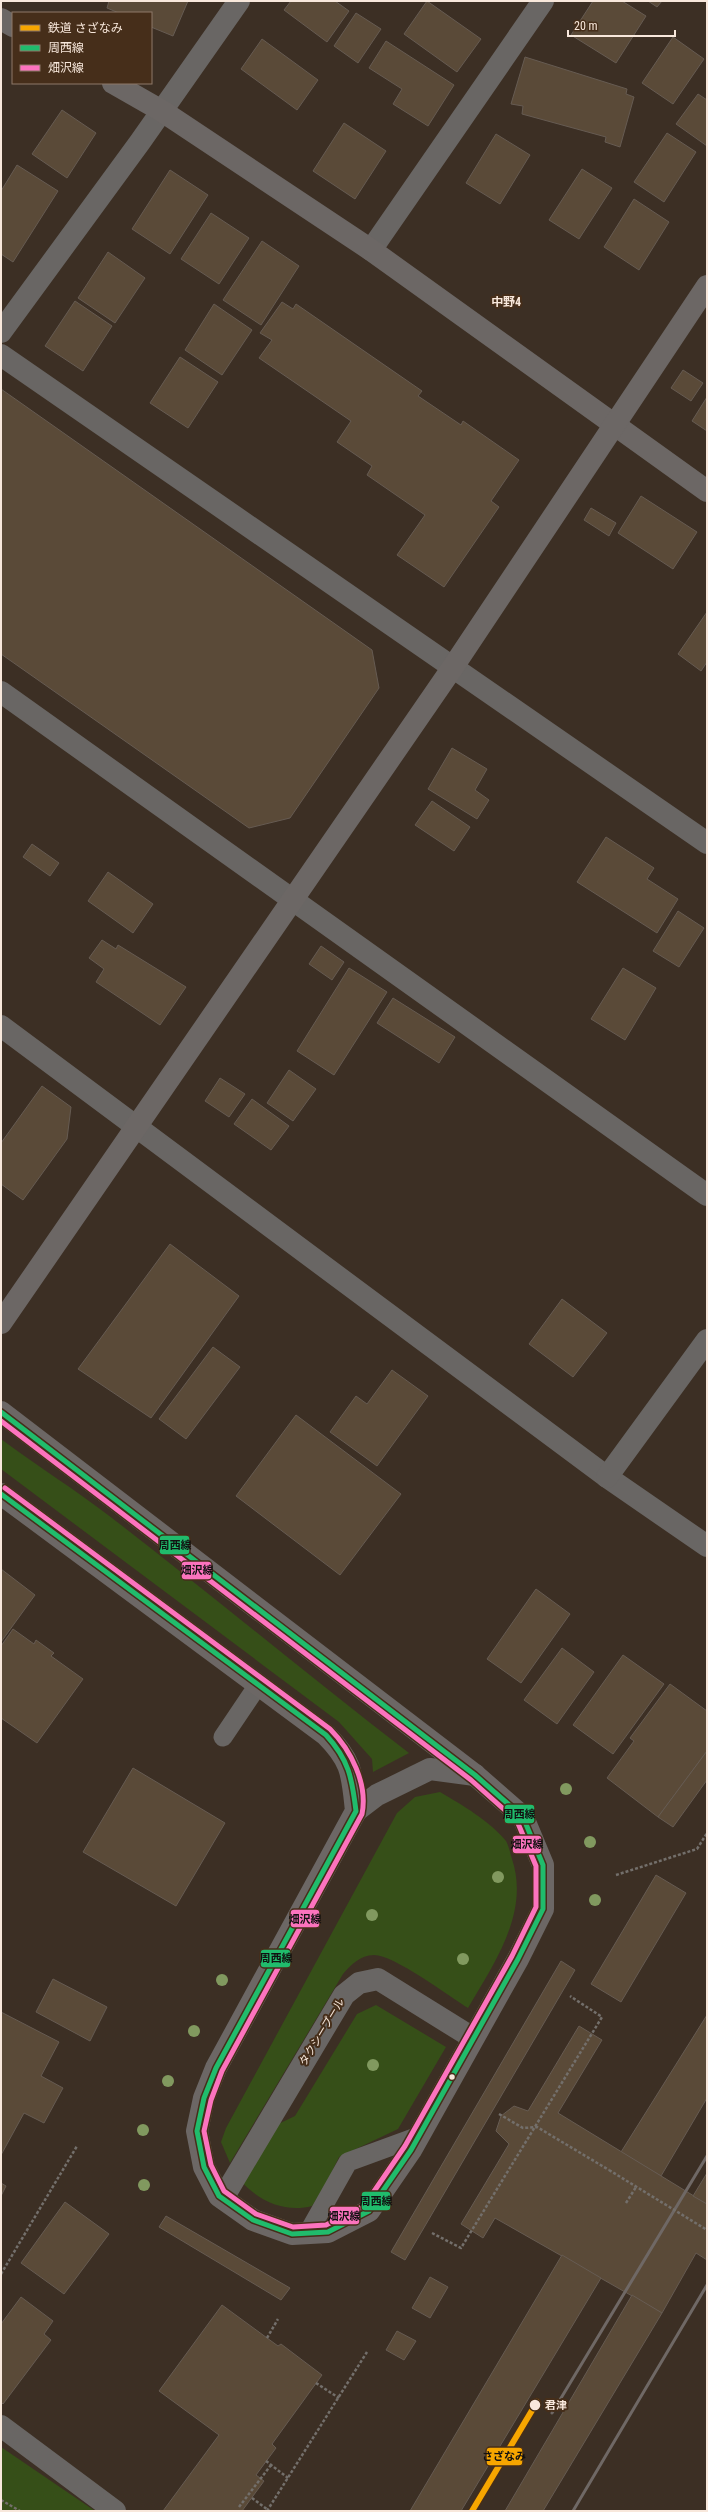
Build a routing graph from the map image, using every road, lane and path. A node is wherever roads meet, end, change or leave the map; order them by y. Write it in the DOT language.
graph roads {
  1 [pos="239,1"];
  2 [pos="543,1"];
  3 [pos="1,19"];
  4 [pos="12,25"];
  5 [pos="115,84"];
  6 [pos="162,111"];
  7 [pos="371,250"];
  8 [pos="707,286"];
  9 [pos="1,332"];
  10 [pos="1,355"];
  11 [pos="613,424"];
  12 [pos="707,491"];
  13 [pos="454,667"];
  14 [pos="1,692"];
  15 [pos="707,843"];
  16 [pos="292,899"];
  17 [pos="1,1026"];
  18 [pos="134,1126"];
  19 [pos="707,1195"];
  20 [pos="1,1323"];
  21 [pos="707,1340"];
  22 [pos="1,1412"];
  23 [pos="607,1477"];
  24 [pos="1,1494"];
  25 [pos="707,1546"];
  26 [pos="258,1685"];
  27 [pos="223,1737"];
  28 [pos="475,1775"];
  29 [pos="356,1811"];
  30 [pos="707,1833"];
  31 [pos="616,1875"];
  32 [pos="570,1996"];
  33 [pos="474,2038"];
  34 [pos="500,2115"];
  35 [pos="537,2127"];
  36 [pos="419,2136"];
  37 [pos="77,2146"];
  38 [pos="636,2187"];
  39 [pos="222,2198"];
  40 [pos="626,2203"];
  41 [pos="707,2230"];
  42 [pos="308,2233"];
  43 [pos="432,2233"];
  44 [pos="1,2274"];
  45 [pos="278,2319"];
  46 [pos="267,2338"];
  47 [pos="367,2352"];
  48 [pos="316,2383"];
  49 [pos="339,2398"];
  50 [pos="1,2426"];
  51 [pos="266,2461"];
  52 [pos="271,2465"];
  53 [pos="288,2478"];
  54 [pos="252,2498"];
  55 [pos="1,2500"];
  56 [pos="239,2507"];
  57 [pos="268,2510"];
  58 [pos="20,2511"];
  59 [pos="115,2511"];
  1 -- 6 [label="street"];
  2 -- 7 [label="street"];
  3 -- 4 [label="main road"];
  5 -- 6 [label="main road"];
  6 -- 7 [label="main road"];
  6 -- 9 [label="street"];
  7 -- 11 [label="main road"];
  8 -- 11 [label="main road"];
  10 -- 13 [label="street"];
  11 -- 12 [label="main road"];
  11 -- 13 [label="main road"];
  13 -- 15 [label="street"];
  13 -- 16 [label="main road"];
  14 -- 16 [label="street"];
  16 -- 18 [label="main road"];
  16 -- 19 [label="street"];
  17 -- 18 [label="street"];
  18 -- 20 [label="main road"];
  18 -- 23 [label="street"];
  21 -- 23 [label="street"];
  22 -- 28 [label="main road"];
  23 -- 25 [label="street"];
  24 -- 26 [label="main road"];
  26 -- 27 [label="lane"];
  26 -- 29 [label="main road"];
  28 -- 29 [label="street"];
  28 -- 33 [label="main road"];
  29 -- 39 [label="main road"];
  30 -- 31 [label="path"];
  32 -- 35 [label="path"];
  33 -- 36 [label="main road"];
  33 -- 39 [label="street, タクシープール"];
  34 -- 35 [label="path"];
  35 -- 38 [label="path, bridge"];
  35 -- 43 [label="path"];
  36 -- 42 [label="main road"];
  36 -- 42 [label="lane"];
  37 -- 44 [label="path"];
  38 -- 40 [label="path"];
  38 -- 41 [label="path, bridge"];
  39 -- 42 [label="main road"];
  45 -- 46 [label="path"];
  47 -- 49 [label="path"];
  48 -- 49 [label="path"];
  49 -- 53 [label="path"];
  50 -- 59 [label="street"];
  51 -- 52 [label="path"];
  52 -- 53 [label="path"];
  52 -- 56 [label="path"];
  53 -- 57 [label="path"];
  54 -- 57 [label="path"];
  55 -- 58 [label="path"];
}
